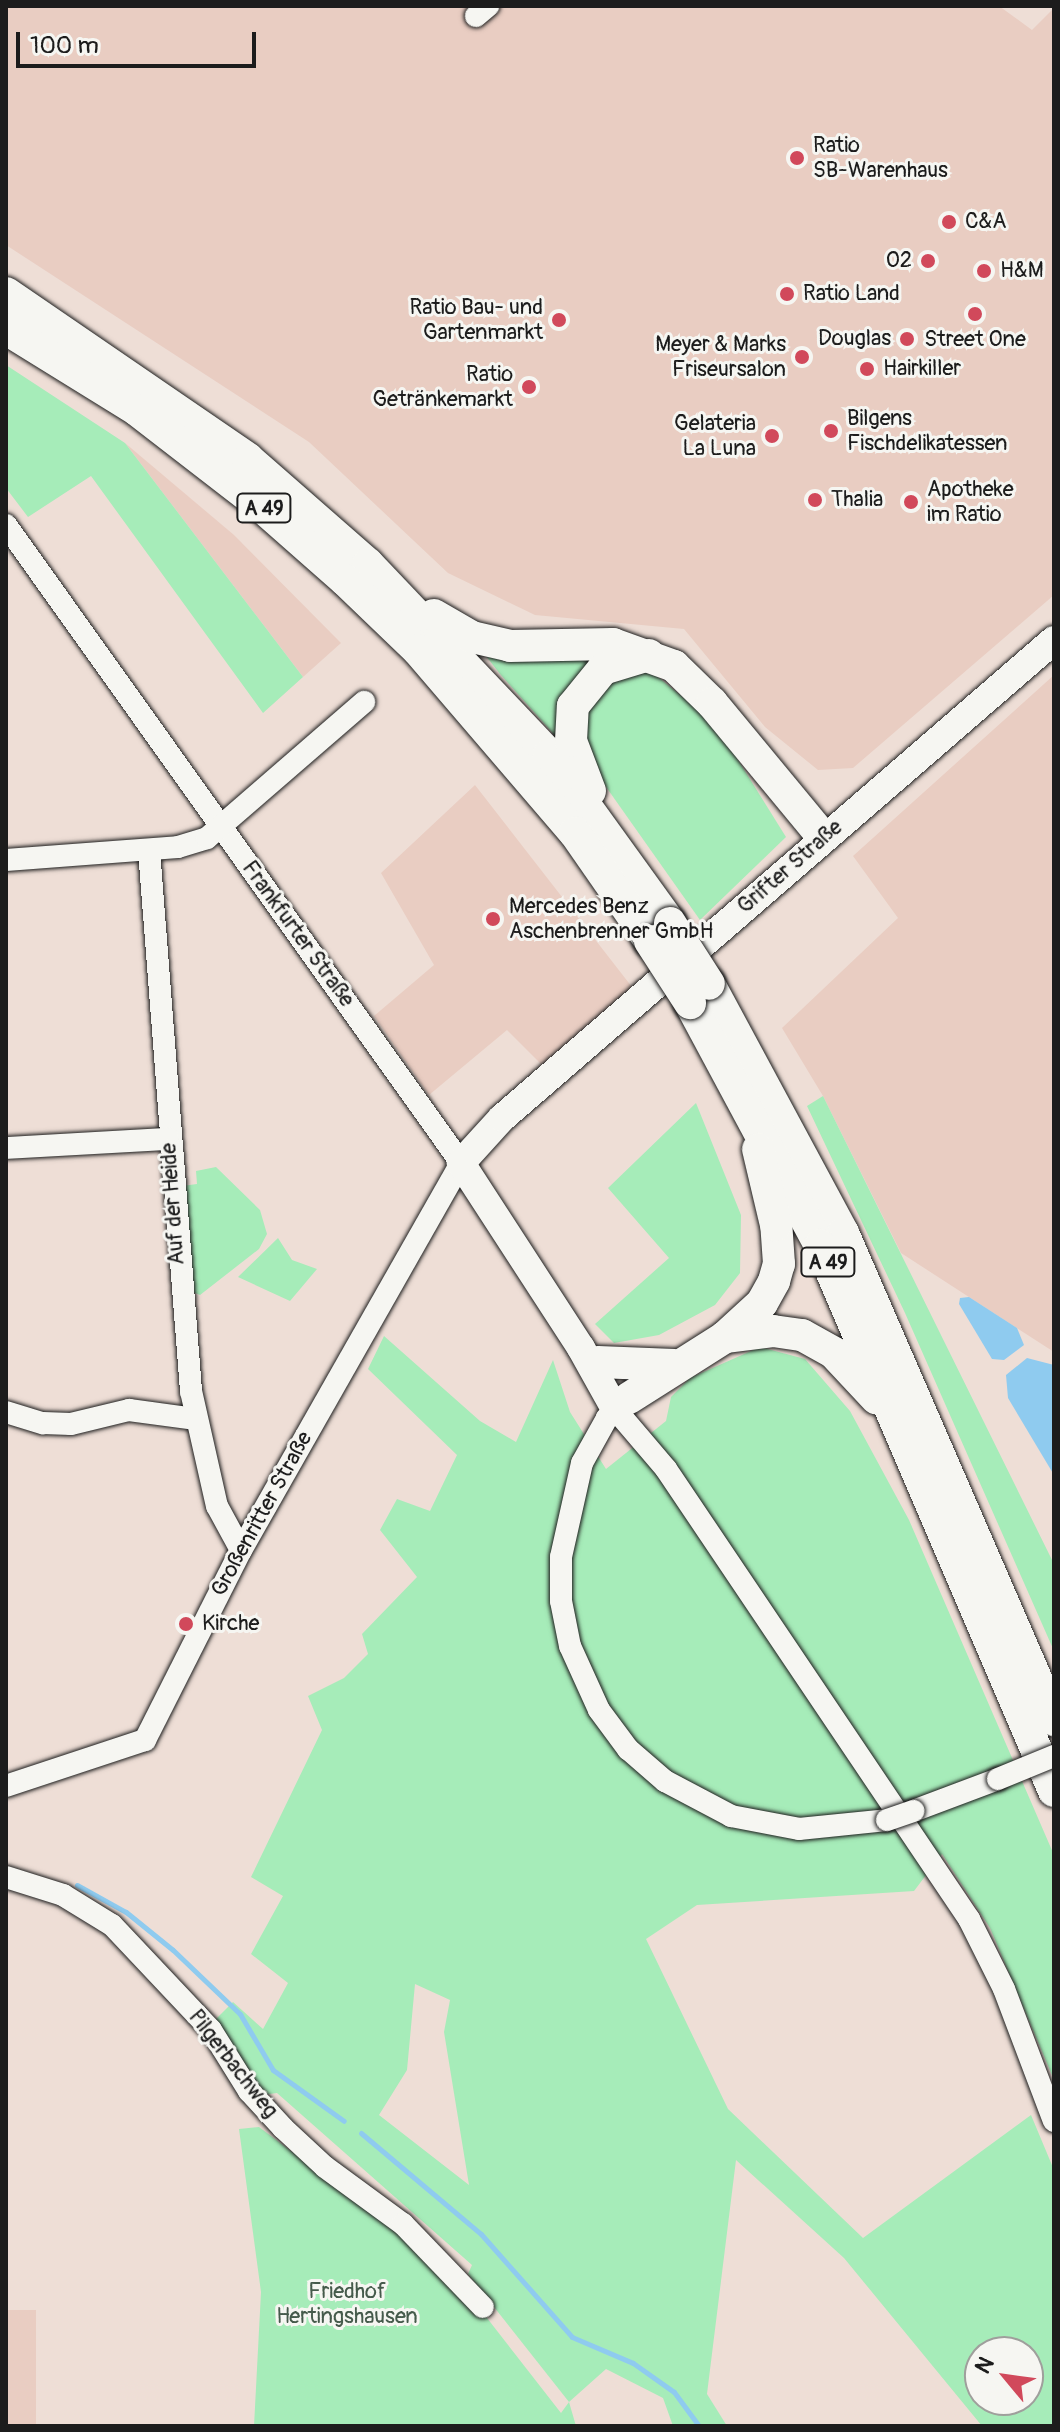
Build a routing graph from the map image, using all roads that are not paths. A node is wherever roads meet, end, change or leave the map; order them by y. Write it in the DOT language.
graph roads {
  1 [pos="6,293"];
  2 [pos="6,329"];
  3 [pos="6,525"];
  4 [pos="368,564"];
  5 [pos="1054,640"];
  6 [pos="651,655"];
  7 [pos="364,702"];
  8 [pos="220,827"];
  9 [pos="823,837"];
  10 [pos="618,844"];
  11 [pos="149,850"];
  12 [pos="6,860"];
  13 [pos="660,932"];
  14 [pos="700,994"];
  15 [pos="741,1092"];
  16 [pos="168,1139"];
  17 [pos="6,1148"];
  18 [pos="461,1163"];
  19 [pos="725,1337"];
  20 [pos="590,1355"];
  21 [pos="674,1365"];
  22 [pos="622,1404"];
  23 [pos="6,1412"];
  24 [pos="196,1419"];
  25 [pos="903,1437"];
  26 [pos="241,1550"];
  27 [pos="1054,1720"];
  28 [pos="1054,1756"];
  29 [pos="6,1786"];
  30 [pos="1054,1791"];
  31 [pos="6,1877"];
  32 [pos="1054,2121"];
  33 [pos="483,2307"];
  1 -- 4 [label="highway, A 49"];
  2 -- 13 [label="highway, A 49"];
  3 -- 8 [label="street, Frankfurter Straße"];
  4 -- 6 [label="highway"];
  4 -- 10 [label="highway, A 49"];
  5 -- 9 [label="main road, Grifter Straße"];
  6 -- 9 [label="highway"];
  6 -- 10 [label="highway"];
  7 -- 8 [label="street"];
  8 -- 11 [label="street"];
  8 -- 18 [label="street, Frankfurter Straße"];
  9 -- 18 [label="main road, Grifter Straße"];
  10 -- 13 [label="highway, A 49"];
  11 -- 12 [label="street"];
  11 -- 16 [label="street, Auf der Heide"];
  13 -- 14 [label="highway, A 49, bridge"];
  14 -- 15 [label="highway, A 49"];
  14 -- 27 [label="highway, A 49"];
  15 -- 19 [label="highway"];
  15 -- 25 [label="highway, A 49"];
  16 -- 17 [label="street"];
  16 -- 24 [label="street, Auf der Heide"];
  18 -- 20 [label="main road, Frankfurter Straße"];
  18 -- 26 [label="street, Großenritter Straße"];
  19 -- 21 [label="highway"];
  19 -- 25 [label="highway"];
  20 -- 21 [label="highway"];
  20 -- 22 [label="main road, Frankfurter Straße"];
  21 -- 22 [label="highway"];
  22 -- 28 [label="street, bridge"];
  22 -- 32 [label="street"];
  23 -- 24 [label="street"];
  24 -- 26 [label="street, Auf der Heide"];
  25 -- 30 [label="highway, A 49"];
  26 -- 29 [label="street, Großenritter Straße"];
  31 -- 33 [label="street, Pilgerbachweg"];
}
